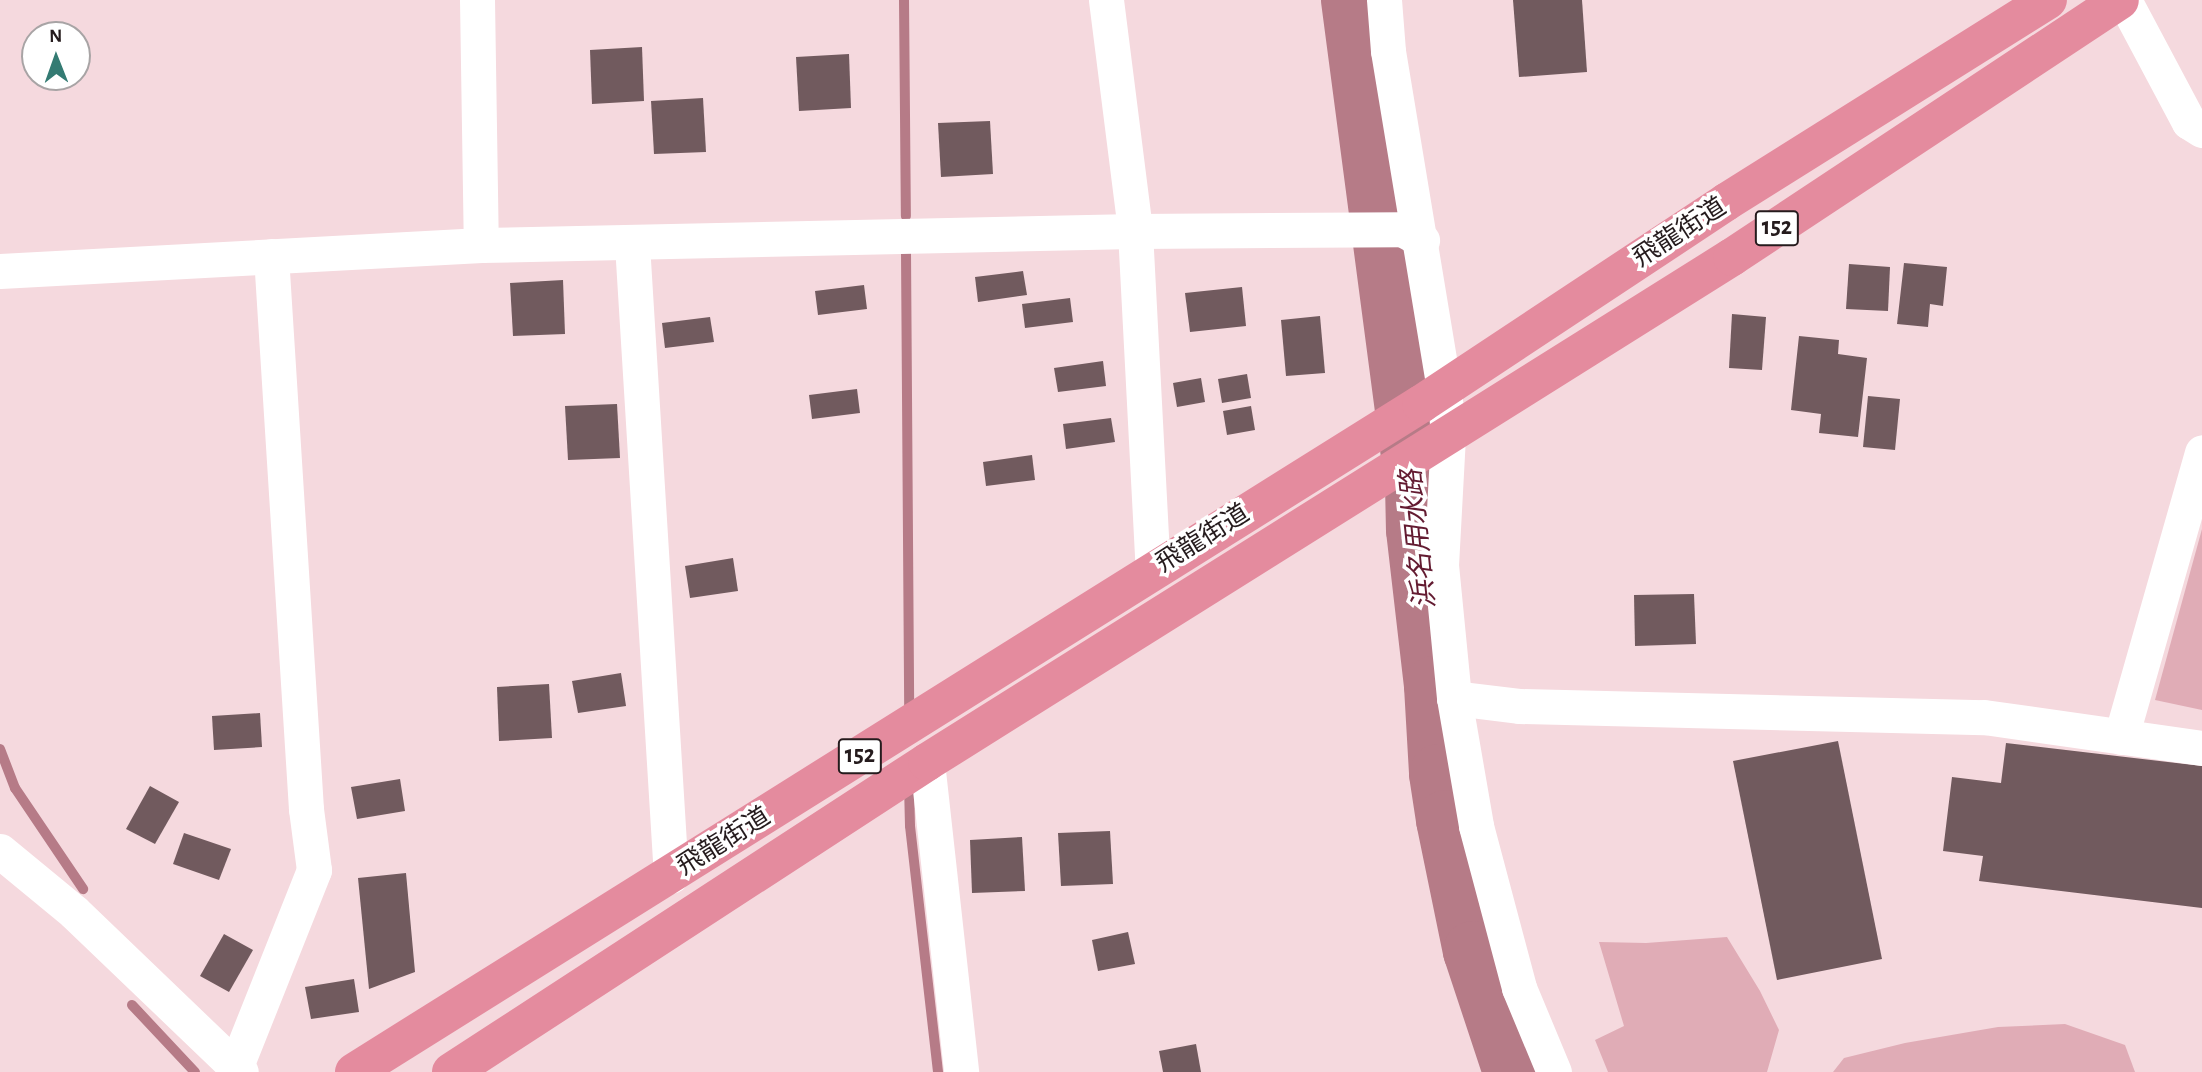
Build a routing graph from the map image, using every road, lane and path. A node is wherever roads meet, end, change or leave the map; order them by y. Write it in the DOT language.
graph roads {
  1 [pos="477,0"];
  2 [pos="1106,0"];
  3 [pos="1384,0"];
  4 [pos="2122,0"];
  5 [pos="2036,3"];
  6 [pos="2202,130"];
  7 [pos="1135,231"];
  8 [pos="1412,235"];
  9 [pos="632,244"];
  10 [pos="481,245"];
  11 [pos="271,256"];
  12 [pos="0,271"];
  13 [pos="1433,396"];
  14 [pos="1438,442"];
  15 [pos="2202,452"];
  16 [pos="1153,570"];
  17 [pos="1454,698"];
  18 [pos="2120,737"];
  19 [pos="2202,748"];
  20 [pos="927,762"];
  21 [pos="0,851"];
  22 [pos="671,876"];
  23 [pos="239,1069"];
  24 [pos="354,1072"];
  25 [pos="451,1072"];
  26 [pos="961,1072"];
  27 [pos="1554,1072"];
  1 -- 10 [label="street"];
  2 -- 7 [label="street"];
  3 -- 8 [label="street"];
  4 -- 6 [label="street"];
  4 -- 14 [label="highway, 飛龍街道 / 152"];
  5 -- 13 [label="highway, 飛龍街道 / 152"];
  7 -- 8 [label="street"];
  7 -- 9 [label="street"];
  7 -- 16 [label="street"];
  8 -- 13 [label="street"];
  9 -- 10 [label="street"];
  9 -- 22 [label="street"];
  10 -- 11 [label="street"];
  11 -- 12 [label="street"];
  11 -- 23 [label="street"];
  13 -- 14 [label="street"];
  13 -- 16 [label="highway, 飛龍街道 / 152"];
  14 -- 17 [label="street"];
  14 -- 20 [label="highway, 飛龍街道 / 152"];
  15 -- 18 [label="street"];
  16 -- 22 [label="highway, 飛龍街道 / 152"];
  17 -- 18 [label="street"];
  17 -- 27 [label="street"];
  18 -- 19 [label="street"];
  20 -- 25 [label="highway, 飛龍街道 / 152"];
  20 -- 26 [label="street"];
  21 -- 23 [label="street"];
  22 -- 24 [label="highway, 飛龍街道 / 152"];
}
